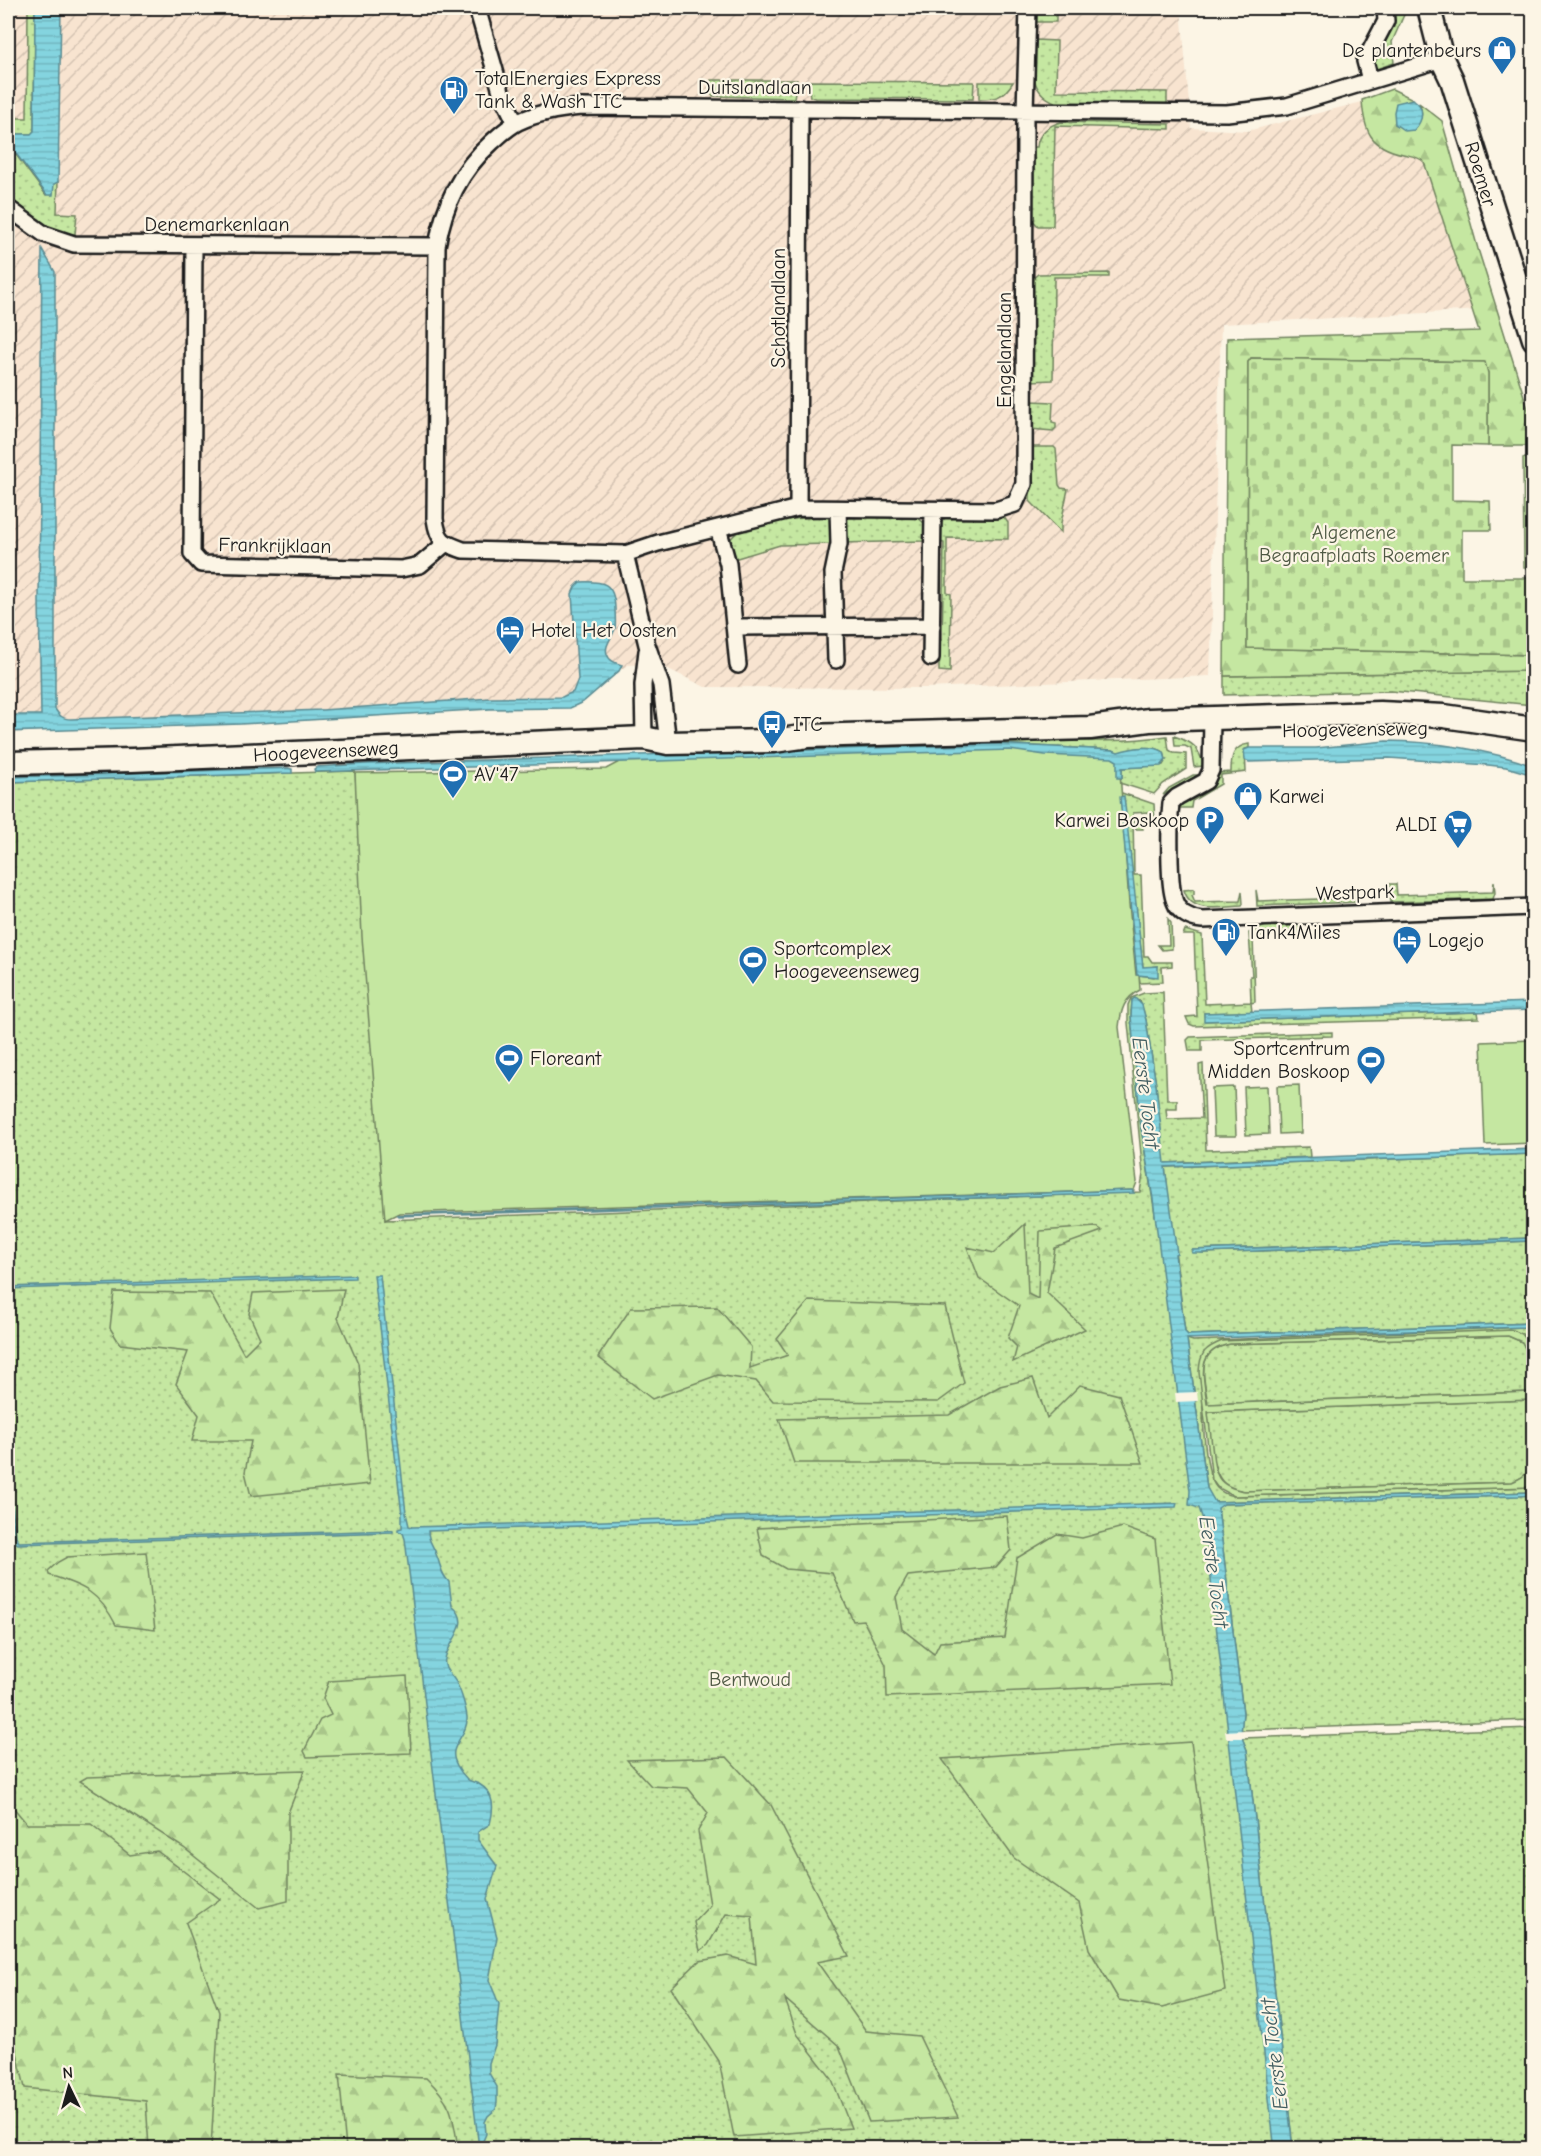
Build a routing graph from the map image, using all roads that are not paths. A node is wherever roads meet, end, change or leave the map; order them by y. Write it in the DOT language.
graph roads {
  1 [pos="477,8"];
  2 [pos="1028,8"];
  3 [pos="1384,8"];
  4 [pos="1429,8"];
  5 [pos="1442,59"];
  6 [pos="1370,80"];
  7 [pos="800,108"];
  8 [pos="1025,110"];
  9 [pos="516,123"];
  10 [pos="8,208"];
  11 [pos="194,245"];
  12 [pos="437,246"];
  13 [pos="1533,339"];
  14 [pos="798,508"];
  15 [pos="838,509"];
  16 [pos="933,510"];
  17 [pos="718,528"];
  18 [pos="446,544"];
  19 [pos="625,554"];
  20 [pos="932,626"];
  21 [pos="735,627"];
  22 [pos="835,627"];
  23 [pos="647,645"];
  24 [pos="931,658"];
  25 [pos="836,660"];
  26 [pos="738,665"];
  27 [pos="1211,725"];
  28 [pos="1533,729"];
  29 [pos="667,737"];
  30 [pos="644,738"];
  31 [pos="1533,743"];
  32 [pos="8,763"];
  33 [pos="1533,907"];
  1 -- 9 [label="street"];
  2 -- 8 [label="street, Engelandlaan"];
  3 -- 6 [label="street"];
  4 -- 5 [label="main road, Roemer"];
  5 -- 6 [label="street, Duitslandlaan"];
  5 -- 13 [label="main road, Roemer"];
  6 -- 8 [label="street, Duitslandlaan"];
  7 -- 8 [label="street, Duitslandlaan"];
  7 -- 9 [label="street, Duitslandlaan"];
  7 -- 14 [label="street, Schotlandlaan"];
  8 -- 16 [label="street, Engelandlaan"];
  9 -- 12 [label="street, Duitslandlaan"];
  10 -- 11 [label="street, Denemarkenlaan"];
  11 -- 12 [label="street, Denemarkenlaan"];
  11 -- 18 [label="street, Frankrijklaan"];
  12 -- 18 [label="street, Duitslandlaan"];
  14 -- 15 [label="street, Engelandlaan"];
  14 -- 17 [label="street, Engelandlaan"];
  15 -- 16 [label="street, Engelandlaan"];
  15 -- 22 [label="street"];
  16 -- 20 [label="street"];
  17 -- 19 [label="street, Engelandlaan"];
  17 -- 21 [label="street"];
  18 -- 19 [label="street"];
  19 -- 23 [label="street"];
  20 -- 22 [label="street"];
  20 -- 24 [label="street"];
  21 -- 22 [label="street"];
  21 -- 26 [label="street"];
  22 -- 25 [label="street"];
  23 -- 29 [label="street"];
  23 -- 30 [label="street"];
  27 -- 28 [label="main road, Hoogeveenseweg"];
  27 -- 29 [label="main road, Hoogeveenseweg"];
  27 -- 31 [label="main road, Hoogeveenseweg"];
  27 -- 33 [label="street, Westpark"];
  29 -- 30 [label="main road, Hoogeveenseweg"];
  30 -- 32 [label="main road, Hoogeveenseweg"];
}
